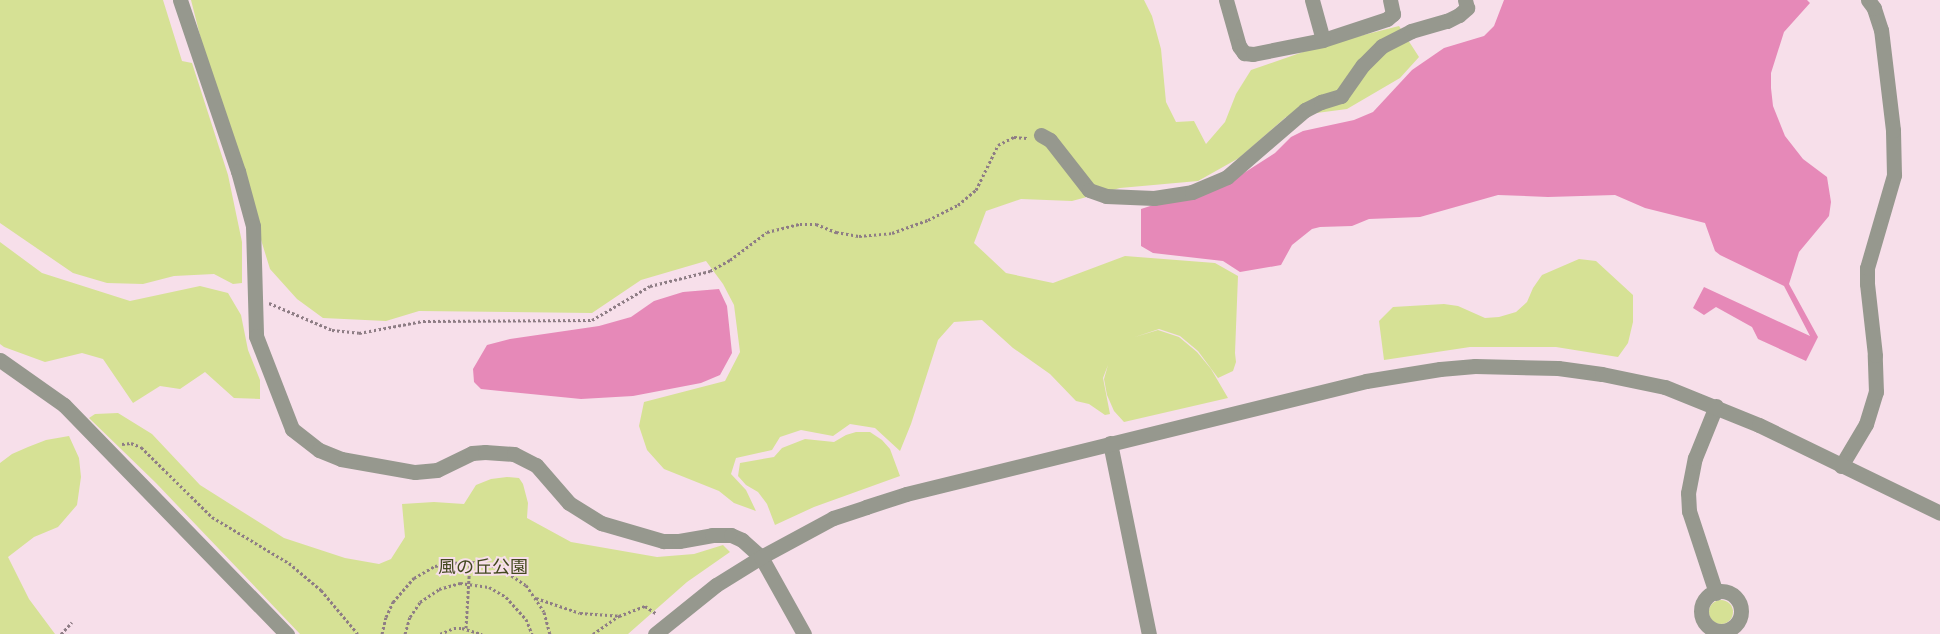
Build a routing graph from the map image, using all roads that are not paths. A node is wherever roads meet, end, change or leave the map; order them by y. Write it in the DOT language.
graph roads {
  1 [pos="180,0"];
  2 [pos="1226,0"];
  3 [pos="1312,0"];
  4 [pos="1390,0"];
  5 [pos="1466,0"];
  6 [pos="1868,0"];
  7 [pos="1323,40"];
  8 [pos="1041,135"];
  9 [pos="0,360"];
  10 [pos="1716,406"];
  11 [pos="1110,443"];
  12 [pos="1841,466"];
  13 [pos="1940,513"];
  14 [pos="761,557"];
  15 [pos="1716,593"];
  16 [pos="1726,632"];
  17 [pos="287,634"];
  18 [pos="655,634"];
  19 [pos="804,634"];
  20 [pos="1149,634"];
  1 -- 14 [label="street"];
  2 -- 7 [label="street"];
  3 -- 7 [label="street"];
  4 -- 7 [label="street"];
  5 -- 8 [label="street"];
  6 -- 12 [label="street"];
  9 -- 17 [label="street"];
  10 -- 11 [label="street"];
  10 -- 12 [label="street"];
  10 -- 15 [label="street"];
  11 -- 14 [label="street"];
  11 -- 20 [label="street"];
  12 -- 13 [label="street"];
  14 -- 18 [label="street"];
  14 -- 19 [label="street"];
  15 -- 16 [label="street"];
  15 -- 16 [label="street"];
}
